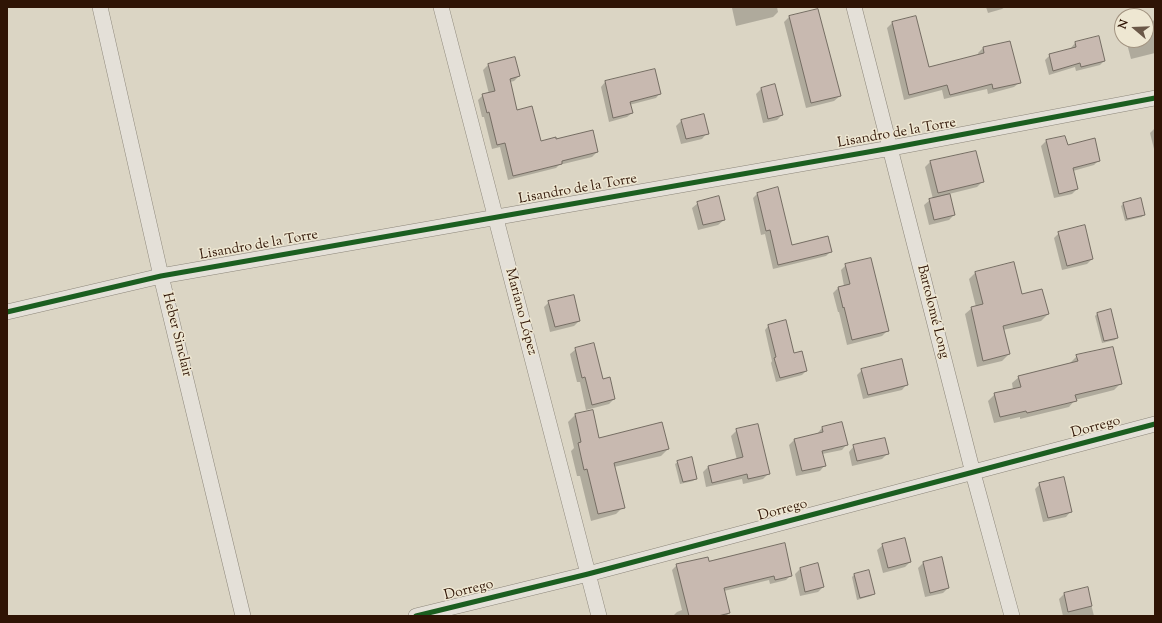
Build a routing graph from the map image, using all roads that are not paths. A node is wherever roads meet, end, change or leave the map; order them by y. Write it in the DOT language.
graph roads {
  1 [pos="100,7"];
  2 [pos="441,7"];
  3 [pos="854,7"];
  4 [pos="1155,98"];
  5 [pos="891,148"];
  6 [pos="495,217"];
  7 [pos="162,276"];
  8 [pos="7,312"];
  9 [pos="1155,424"];
  10 [pos="973,473"];
  11 [pos="588,574"];
  12 [pos="243,616"];
  13 [pos="416,616"];
  14 [pos="599,616"];
  15 [pos="1012,616"];
  1 -- 7 [label="street, Heber Sinclair"];
  2 -- 6 [label="street, Mariano López"];
  3 -- 5 [label="street, Bartolomé Long"];
  4 -- 5 [label="street, Lisandro de la Torre"];
  5 -- 6 [label="street, Lisandro de la Torre"];
  5 -- 10 [label="street, Bartolomé Long"];
  6 -- 7 [label="street, Lisandro de la Torre"];
  6 -- 11 [label="street, Mariano López"];
  7 -- 8 [label="street, Lisandro de la Torre"];
  7 -- 12 [label="street, Heber Sinclair"];
  9 -- 10 [label="street, Dorrego"];
  10 -- 11 [label="street, Dorrego"];
  10 -- 15 [label="street, Bartolomé Long"];
  11 -- 13 [label="street, Dorrego"];
  11 -- 14 [label="street, Mariano López"];
}
